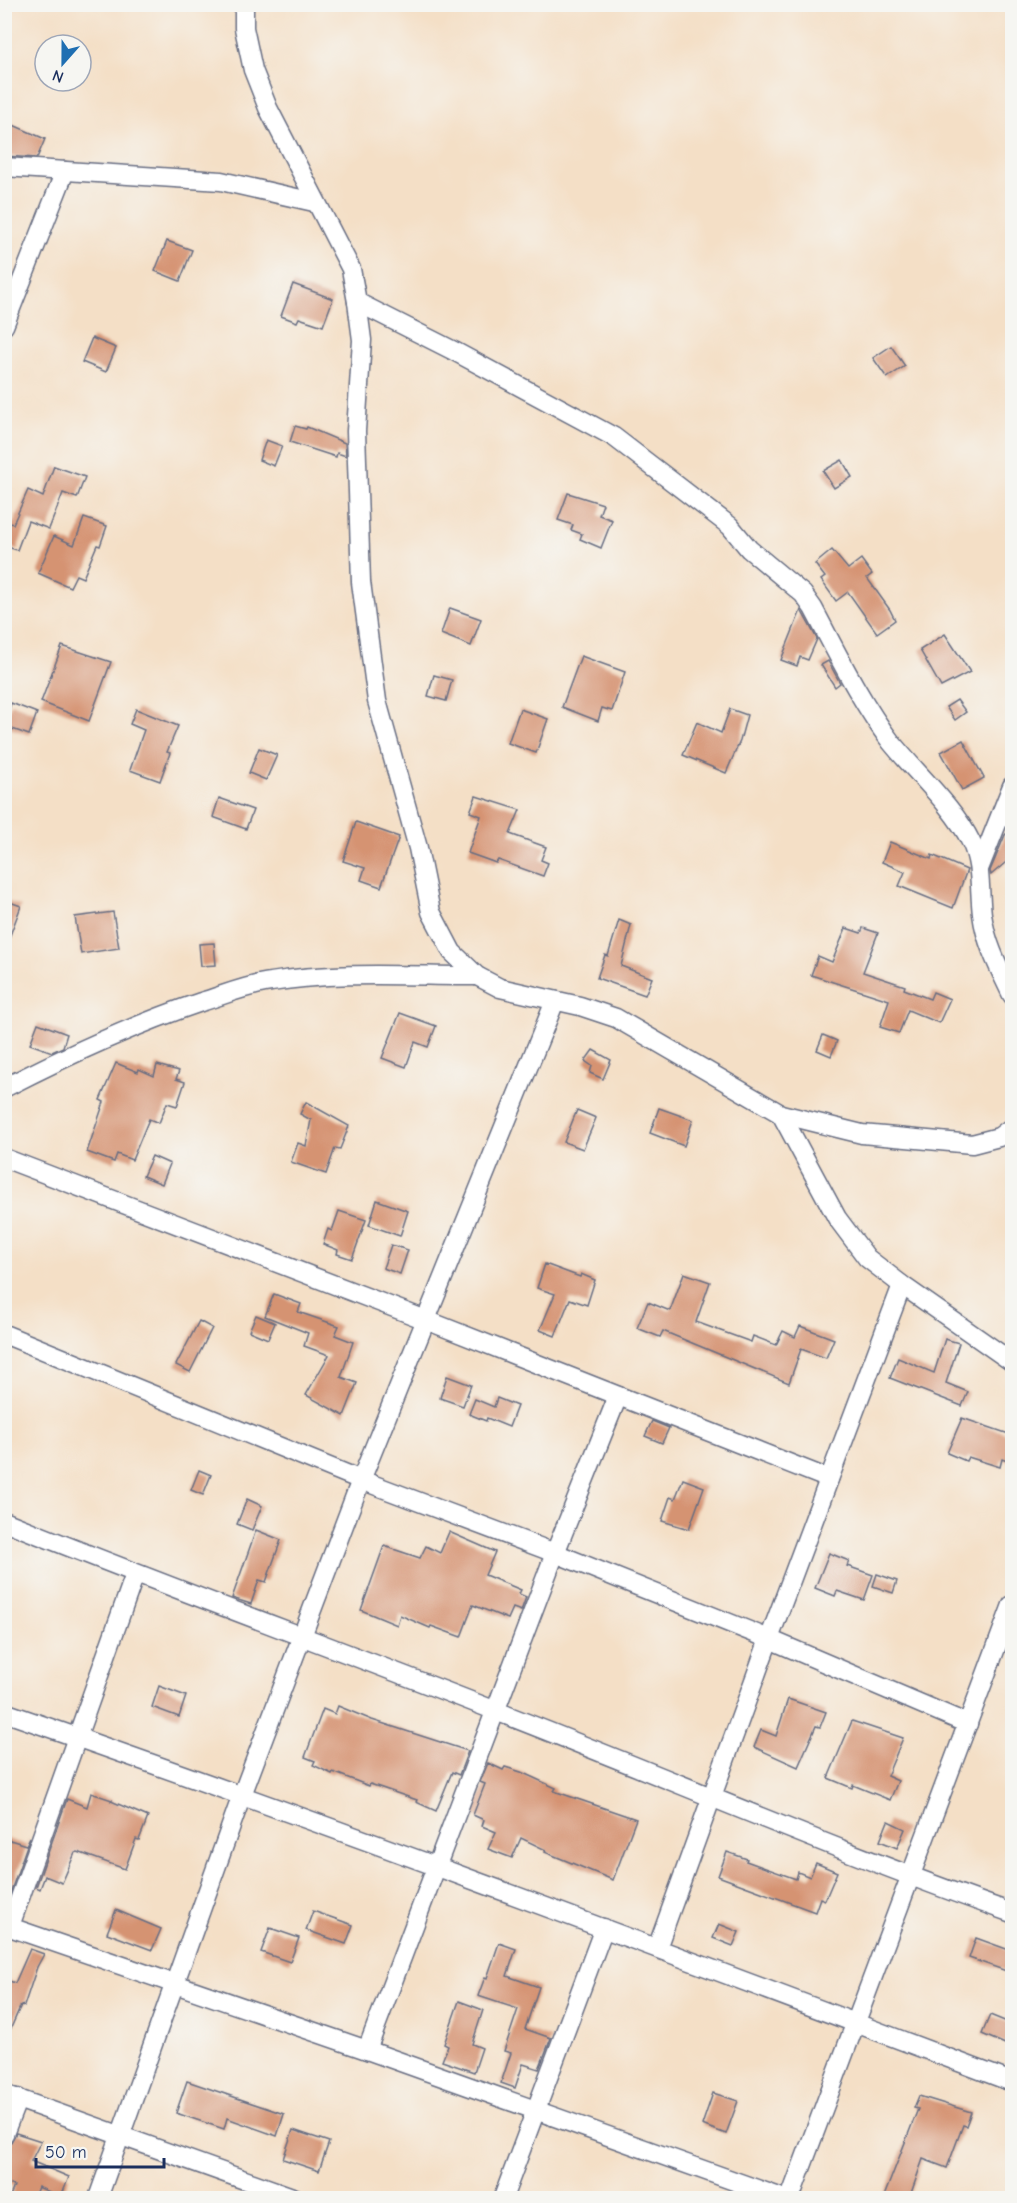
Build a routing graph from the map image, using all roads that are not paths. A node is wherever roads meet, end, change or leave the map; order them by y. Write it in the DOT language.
graph roads {
  1 [pos="244,4"];
  2 [pos="4,167"];
  3 [pos="65,171"];
  4 [pos="314,202"];
  5 [pos="357,302"];
  6 [pos="4,326"];
  7 [pos="1012,786"];
  8 [pos="979,868"];
  9 [pos="477,976"];
  10 [pos="1012,995"];
  11 [pos="555,1001"];
  12 [pos="4,1088"];
  13 [pos="781,1114"];
  14 [pos="1012,1127"];
  15 [pos="4,1158"];
  16 [pos="902,1285"];
  17 [pos="426,1320"];
  18 [pos="4,1334"];
  19 [pos="1012,1362"];
  20 [pos="618,1396"];
  21 [pos="829,1479"];
  22 [pos="361,1480"];
  23 [pos="4,1521"];
  24 [pos="555,1553"];
  25 [pos="135,1574"];
  26 [pos="1012,1605"];
  27 [pos="301,1638"];
  28 [pos="769,1639"];
  29 [pos="495,1710"];
  30 [pos="4,1712"];
  31 [pos="968,1724"];
  32 [pos="76,1737"];
  33 [pos="242,1794"];
  34 [pos="711,1797"];
  35 [pos="436,1867"];
  36 [pos="910,1877"];
  37 [pos="1012,1913"];
  38 [pos="7,1926"];
  39 [pos="604,1928"];
  40 [pos="657,1948"];
  41 [pos="175,1983"];
  42 [pos="855,2023"];
  43 [pos="368,2050"];
  44 [pos="1012,2082"];
  45 [pos="11,2096"];
  46 [pos="537,2111"];
  47 [pos="4,2134"];
  48 [pos="121,2135"];
  49 [pos="98,2199"];
  50 [pos="295,2199"];
  51 [pos="503,2199"];
  52 [pos="782,2199"];
  53 [pos="789,2199"];
  1 -- 4 [label="street"];
  2 -- 3 [label="street"];
  3 -- 4 [label="street"];
  3 -- 6 [label="street"];
  4 -- 5 [label="street"];
  5 -- 8 [label="street"];
  5 -- 9 [label="street"];
  7 -- 8 [label="street"];
  8 -- 10 [label="street"];
  9 -- 11 [label="street"];
  9 -- 12 [label="street"];
  11 -- 13 [label="street"];
  11 -- 17 [label="street"];
  13 -- 14 [label="street"];
  13 -- 16 [label="street"];
  15 -- 17 [label="street"];
  16 -- 19 [label="street"];
  16 -- 21 [label="street"];
  17 -- 20 [label="street"];
  17 -- 22 [label="street"];
  18 -- 22 [label="street"];
  20 -- 21 [label="street"];
  20 -- 24 [label="street"];
  21 -- 28 [label="street"];
  22 -- 24 [label="street"];
  22 -- 27 [label="street"];
  23 -- 25 [label="street"];
  24 -- 28 [label="street"];
  24 -- 29 [label="street"];
  25 -- 27 [label="street"];
  25 -- 32 [label="street"];
  26 -- 31 [label="street"];
  27 -- 29 [label="street"];
  27 -- 33 [label="street"];
  28 -- 31 [label="street"];
  28 -- 34 [label="street"];
  29 -- 34 [label="street"];
  29 -- 35 [label="street"];
  30 -- 32 [label="street"];
  31 -- 36 [label="street"];
  32 -- 33 [label="street"];
  32 -- 38 [label="street"];
  33 -- 35 [label="street"];
  33 -- 41 [label="street"];
  34 -- 36 [label="street"];
  34 -- 40 [label="street"];
  35 -- 39 [label="street"];
  35 -- 43 [label="street"];
  36 -- 37 [label="street"];
  36 -- 42 [label="street"];
  38 -- 41 [label="street"];
  39 -- 40 [label="street"];
  39 -- 46 [label="street"];
  40 -- 42 [label="street"];
  41 -- 43 [label="street"];
  41 -- 48 [label="street"];
  42 -- 44 [label="street"];
  42 -- 53 [label="street"];
  43 -- 46 [label="street"];
  45 -- 47 [label="street"];
  45 -- 48 [label="street"];
  46 -- 51 [label="street"];
  46 -- 52 [label="street"];
  48 -- 49 [label="street"];
  48 -- 50 [label="street"];
}
